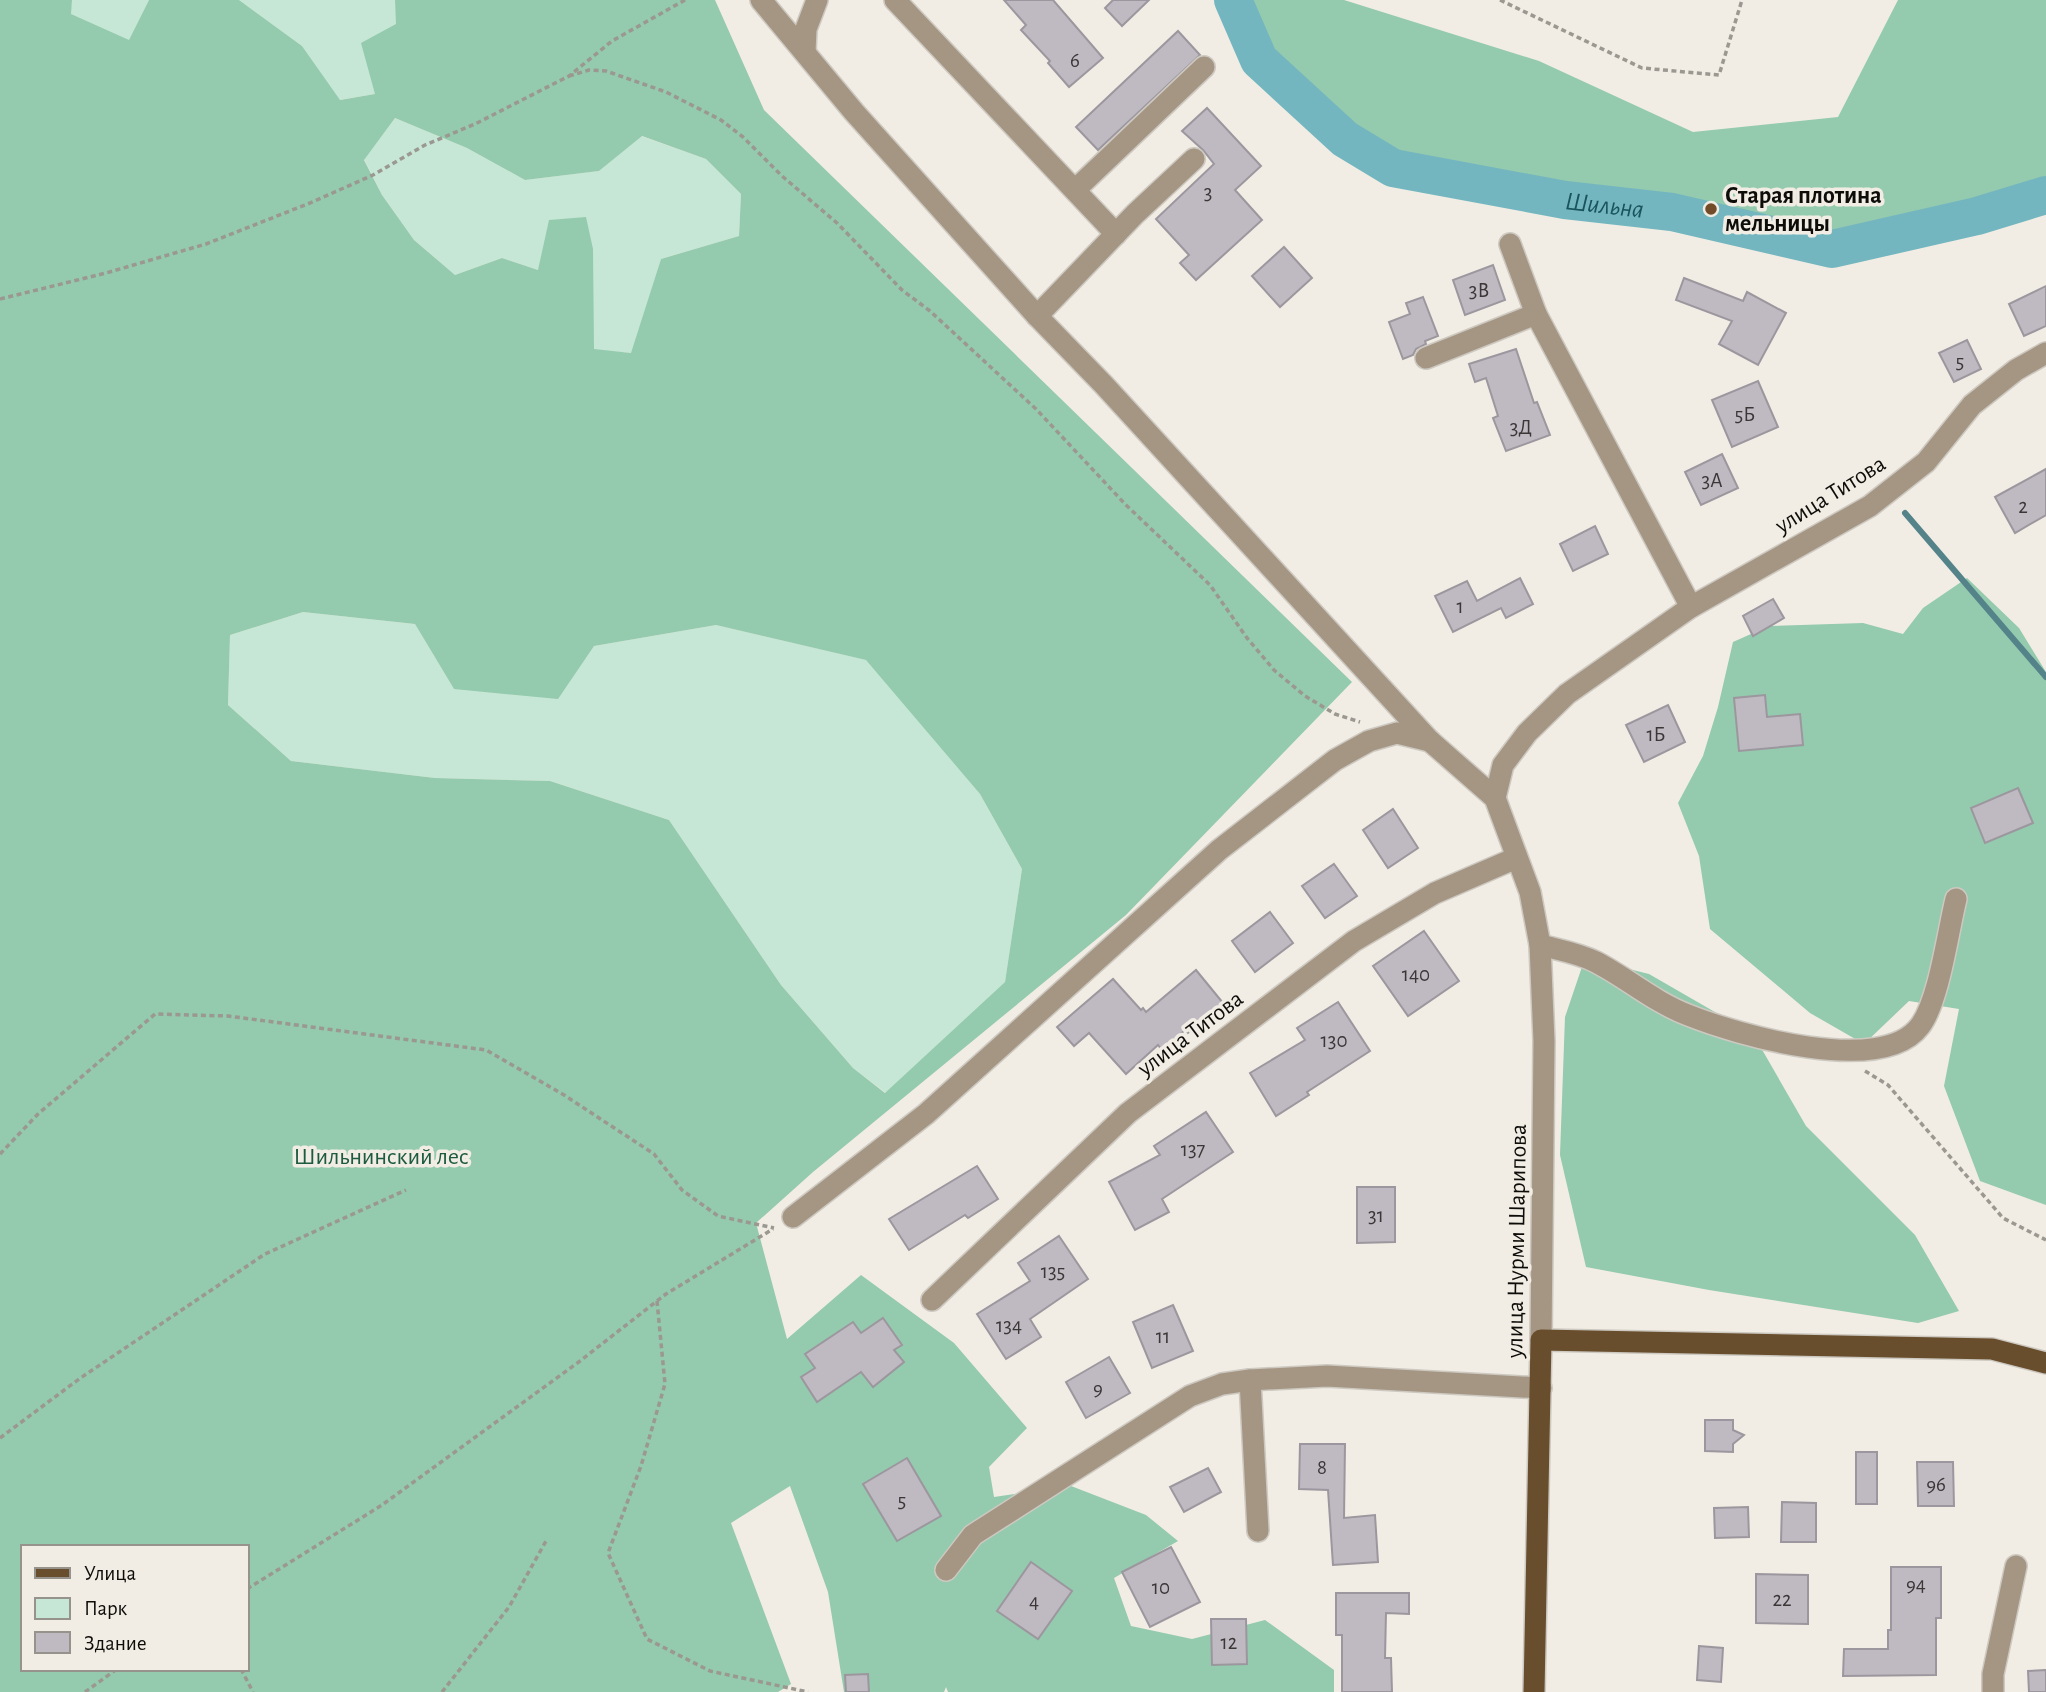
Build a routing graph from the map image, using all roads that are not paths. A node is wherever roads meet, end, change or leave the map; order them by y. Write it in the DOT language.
graph roads {
  1 [pos="761,0"];
  2 [pos="817,0"];
  3 [pos="895,0"];
  4 [pos="804,52"];
  5 [pos="1204,67"];
  6 [pos="1194,159"];
  7 [pos="1075,190"];
  8 [pos="1116,234"];
  9 [pos="1510,244"];
  10 [pos="1536,314"];
  11 [pos="1037,316"];
  12 [pos="2046,353"];
  13 [pos="1426,358"];
  14 [pos="1691,607"];
  15 [pos="1430,741"];
  16 [pos="1495,798"];
  17 [pos="1516,858"];
  18 [pos="1956,899"];
  19 [pos="1540,945"];
  20 [pos="783,1223"];
  21 [pos="932,1300"];
  22 [pos="1541,1340"];
  23 [pos="2046,1363"];
  24 [pos="1250,1380"];
  25 [pos="1541,1388"];
  26 [pos="1258,1531"];
  27 [pos="2016,1566"];
  28 [pos="946,1570"];
  29 [pos="1534,1692"];
  30 [pos="1993,1692"];
  1 -- 4 [label="street"];
  2 -- 4 [label="street"];
  3 -- 7 [label="street"];
  4 -- 11 [label="street"];
  5 -- 7 [label="street"];
  6 -- 8 [label="street"];
  7 -- 8 [label="street"];
  8 -- 11 [label="street"];
  9 -- 10 [label="street"];
  10 -- 13 [label="street"];
  10 -- 14 [label="street"];
  11 -- 15 [label="street"];
  12 -- 14 [label="street, улица Титова"];
  14 -- 16 [label="street, улица Титова"];
  15 -- 16 [label="street"];
  15 -- 20 [label="street"];
  16 -- 17 [label="street, улица Нурми Шарипова"];
  17 -- 19 [label="street, улица Нурми Шарипова"];
  17 -- 21 [label="street, улица Титова"];
  18 -- 19 [label="street"];
  19 -- 22 [label="street, улица Нурми Шарипова"];
  22 -- 23 [label="main road"];
  22 -- 25 [label="main road, улица Нурми Шарипова"];
  24 -- 25 [label="street"];
  24 -- 26 [label="street"];
  24 -- 28 [label="street"];
  25 -- 29 [label="main road, улица Нурми Шарипова"];
  27 -- 30 [label="street"];
}
